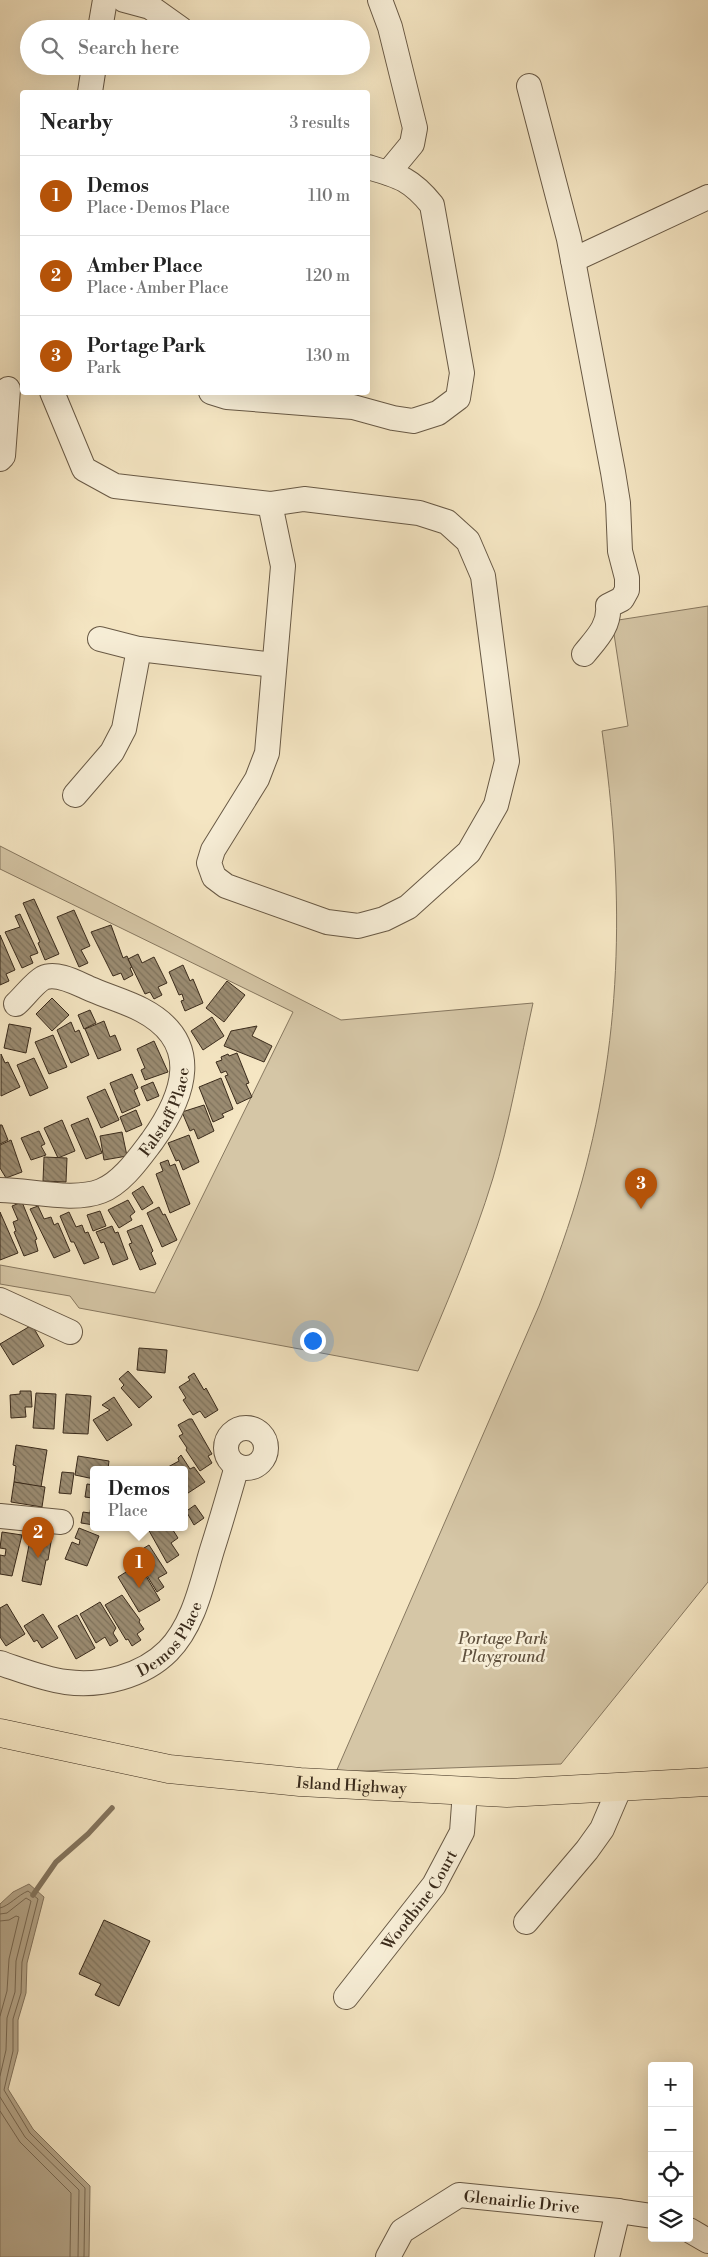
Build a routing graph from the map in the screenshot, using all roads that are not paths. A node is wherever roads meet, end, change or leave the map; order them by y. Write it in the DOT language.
graph roads {
  1 [pos="105,0"];
  2 [pos="124,0"];
  3 [pos="380,0"];
  4 [pos="102,20"];
  5 [pos="168,20"];
  6 [pos="93,75"];
  7 [pos="529,86"];
  8 [pos="90,90"];
  9 [pos="378,170"];
  10 [pos="708,198"];
  11 [pos="573,260"];
  12 [pos="10,388"];
  13 [pos="53,395"];
  14 [pos="221,395"];
  15 [pos="0,459"];
  16 [pos="270,504"];
  17 [pos="100,639"];
  18 [pos="138,649"];
  19 [pos="584,654"];
  20 [pos="274,664"];
  21 [pos="75,795"];
  22 [pos="16,1004"];
  23 [pos="0,1190"];
  24 [pos="0,1300"];
  25 [pos="70,1332"];
  26 [pos="238,1466"];
  27 [pos="0,1516"];
  28 [pos="61,1522"];
  29 [pos="0,1663"];
  30 [pos="0,1734"];
  31 [pos="708,1782"];
  32 [pos="620,1787"];
  33 [pos="465,1791"];
  34 [pos="526,1922"];
  35 [pos="346,1997"];
  36 [pos="618,2211"];
  37 [pos="648,2215"];
  38 [pos="693,2232"];
  39 [pos="708,2241"];
  40 [pos="388,2257"];
  41 [pos="607,2257"];
  1 -- 4 [label="street"];
  2 -- 5 [label="street"];
  3 -- 9 [label="street"];
  6 -- 8 [label="street"];
  7 -- 11 [label="street"];
  9 -- 14 [label="street"];
  10 -- 11 [label="street"];
  11 -- 19 [label="street"];
  12 -- 15 [label="street"];
  13 -- 16 [label="street"];
  16 -- 20 [label="street"];
  16 -- 20 [label="street"];
  17 -- 18 [label="street"];
  18 -- 20 [label="street"];
  18 -- 21 [label="street"];
  22 -- 23 [label="street, Falstaff Place"];
  24 -- 25 [label="street"];
  26 -- 29 [label="street, Demos Place"];
  27 -- 28 [label="street"];
  30 -- 33 [label="main road, Island Highway"];
  31 -- 32 [label="main road, Island Highway"];
  32 -- 33 [label="main road, Island Highway"];
  32 -- 34 [label="street"];
  33 -- 35 [label="street, Woodbine Court"];
  36 -- 37 [label="street, Glenairlie Drive"];
  36 -- 40 [label="street, Glenairlie Drive"];
  36 -- 41 [label="street"];
  38 -- 39 [label="street"];
}
